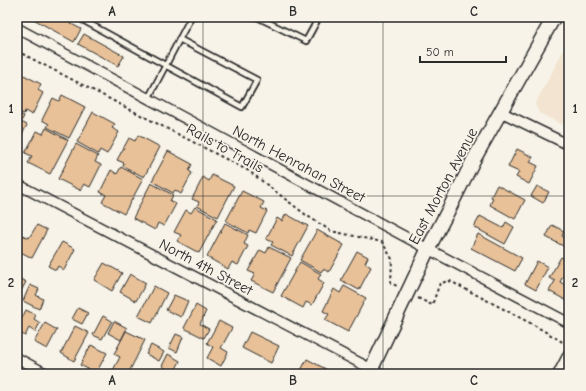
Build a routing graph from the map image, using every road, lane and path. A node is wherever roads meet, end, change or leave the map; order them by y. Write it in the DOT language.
graph roads {
  1 [pos="77,17"];
  2 [pos="191,17"];
  3 [pos="257,17"];
  4 [pos="319,17"];
  5 [pos="554,17"];
  6 [pos="17,28"];
  7 [pos="179,39"];
  8 [pos="17,51"];
  9 [pos="166,66"];
  10 [pos="148,98"];
  11 [pos="501,112"];
  12 [pos="569,145"];
  13 [pos="17,184"];
  14 [pos="428,250"];
  15 [pos="391,283"];
  16 [pos="422,300"];
  17 [pos="569,323"];
  18 [pos="563,342"];
  19 [pos="569,353"];
  20 [pos="17,358"];
  21 [pos="374,372"];
  22 [pos="47,374"];
  23 [pos="558,374"];
  1 -- 9 [label="lane"];
  2 -- 7 [label="lane"];
  3 -- 4 [label="lane"];
  5 -- 11 [label="main road, East Morton Avenue"];
  6 -- 10 [label="street, North Henrahan Street"];
  7 -- 9 [label="lane"];
  7 -- 9 [label="lane"];
  8 -- 15 [label="path, Rails to Trails"];
  9 -- 10 [label="lane"];
  10 -- 14 [label="street, North Henrahan Street"];
  11 -- 12 [label="street"];
  11 -- 14 [label="main road, East Morton Avenue"];
  13 -- 21 [label="street, North 4th Street"];
  14 -- 17 [label="street, North Henrahan Street"];
  14 -- 21 [label="main road, East Morton Avenue"];
  16 -- 18 [label="path"];
  19 -- 23 [label="street"];
  20 -- 22 [label="street"];
}
